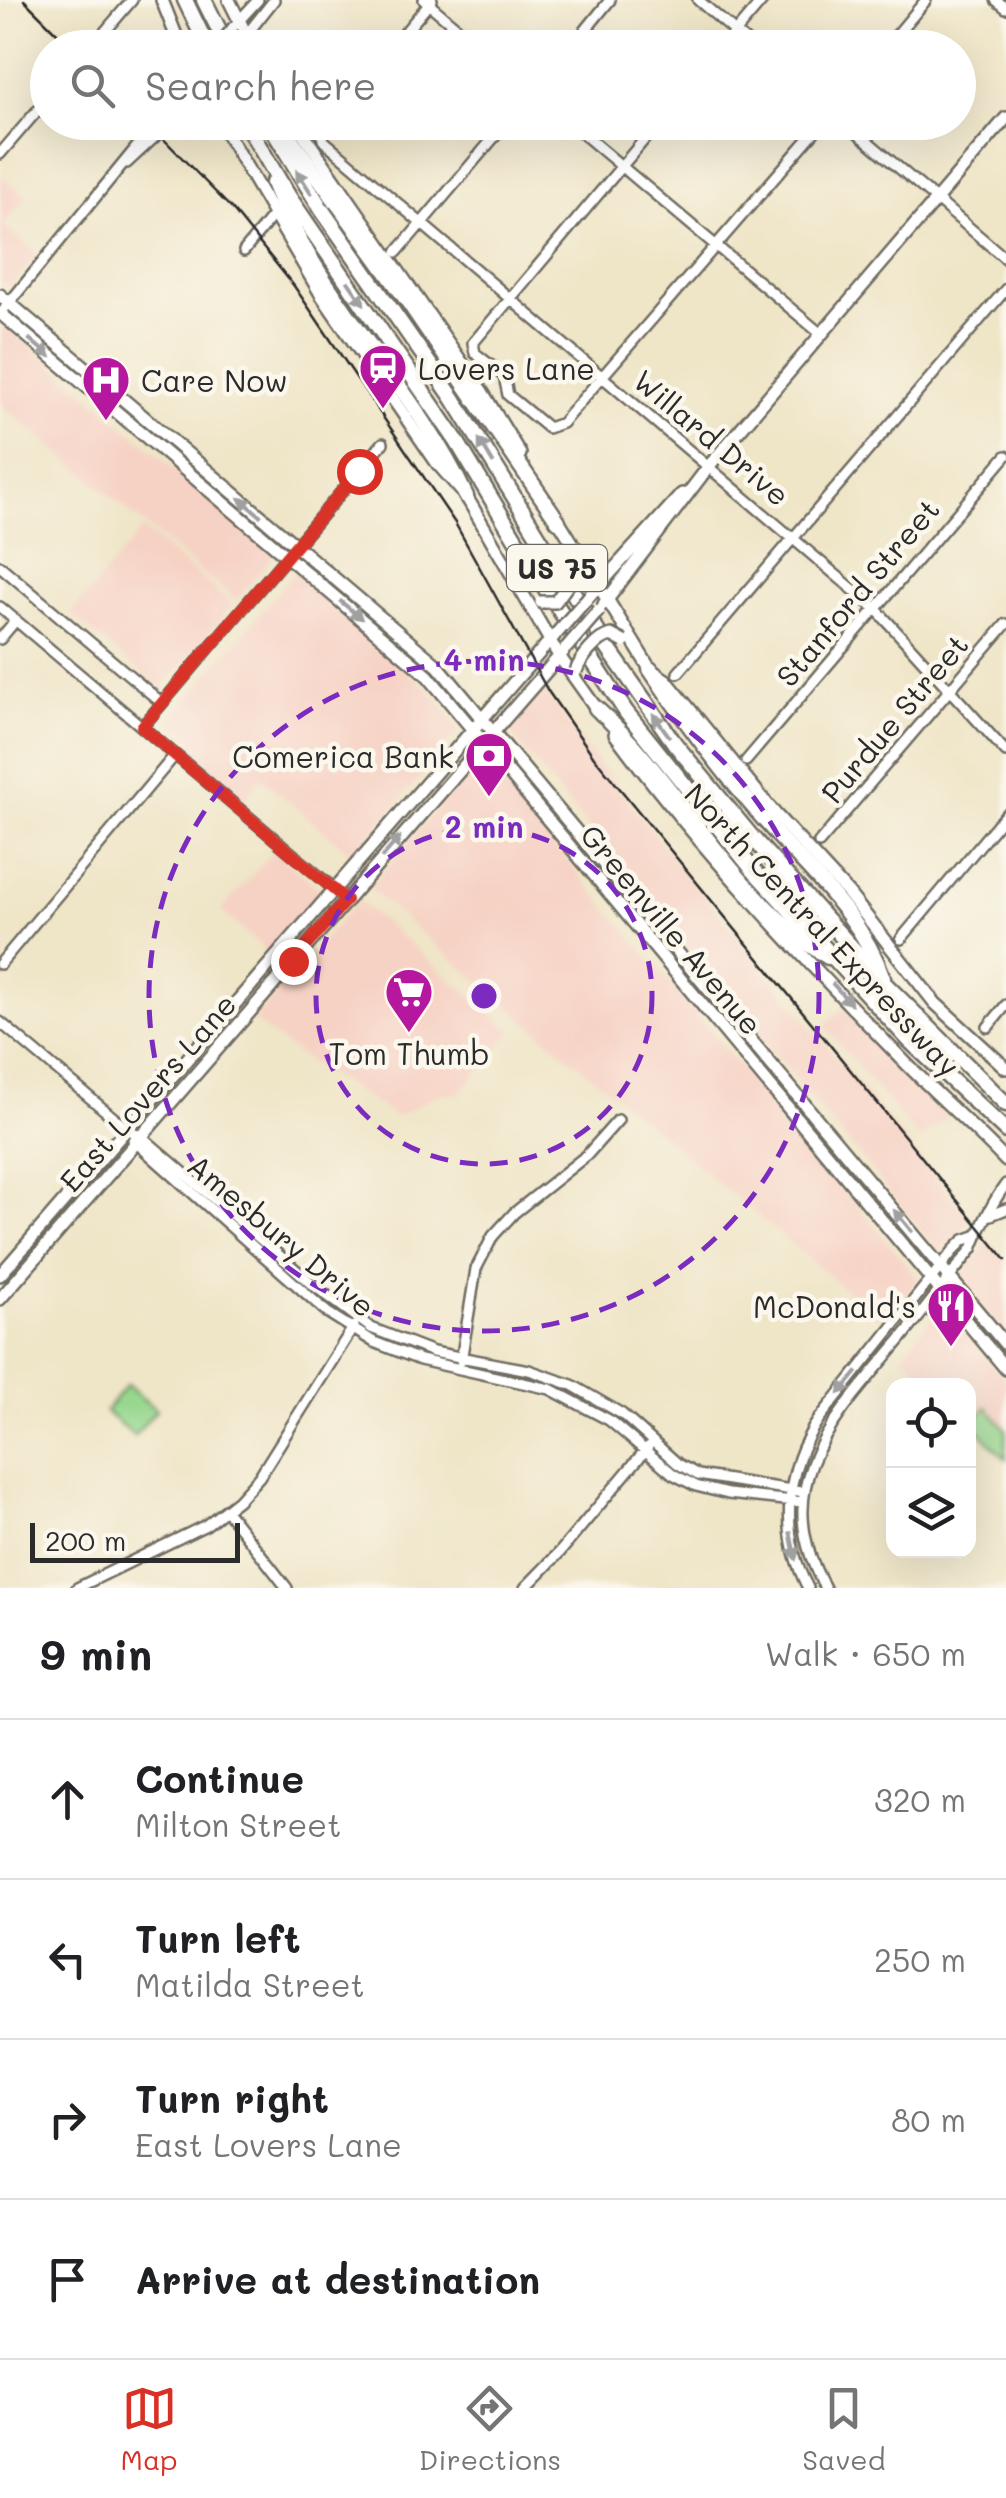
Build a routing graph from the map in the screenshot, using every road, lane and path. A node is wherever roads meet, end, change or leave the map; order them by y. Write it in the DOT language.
graph roads {
  1 [pos="132,0"];
  2 [pos="162,0"];
  3 [pos="185,0"];
  4 [pos="204,0"];
  5 [pos="230,0"];
  6 [pos="258,0"];
  7 [pos="274,0"];
  8 [pos="610,0"];
  9 [pos="698,0"];
  10 [pos="763,0"];
  11 [pos="926,0"];
  12 [pos="996,0"];
  13 [pos="428,1"];
  14 [pos="1006,8"];
  15 [pos="237,23"];
  16 [pos="106,30"];
  17 [pos="174,30"];
  18 [pos="199,30"];
  19 [pos="229,30"];
  20 [pos="231,30"];
  21 [pos="238,30"];
  22 [pos="252,30"];
  23 [pos="406,30"];
  24 [pos="461,30"];
  25 [pos="585,30"];
  26 [pos="734,30"];
  27 [pos="738,30"];
  28 [pos="901,30"];
  29 [pos="1006,118"];
  30 [pos="30,119"];
  31 [pos="141,140"];
  32 [pos="153,140"];
  33 [pos="231,140"];
  34 [pos="255,140"];
  35 [pos="279,140"];
  36 [pos="292,140"];
  37 [pos="308,140"];
  38 [pos="323,140"];
  39 [pos="492,140"];
  40 [pos="590,140"];
  41 [pos="644,140"];
  42 [pos="807,140"];
  43 [pos="866,140"];
  44 [pos="0,154"];
  45 [pos="262,154"];
  46 [pos="125,164"];
  47 [pos="621,167"];
  48 [pos="937,200"];
  49 [pos="274,214"];
  50 [pos="420,225"];
  51 [pos="716,245"];
  52 [pos="244,251"];
  53 [pos="397,252"];
  54 [pos="1006,259"];
  55 [pos="1006,289"];
  56 [pos="4,299"];
  57 [pos="509,300"];
  58 [pos="0,314"];
  59 [pos="821,334"];
  60 [pos="601,377"];
  61 [pos="116,393"];
  62 [pos="106,404"];
  63 [pos="173,441"];
  64 [pos="382,443"];
  65 [pos="164,452"];
  66 [pos="1006,456"];
  67 [pos="709,466"];
  68 [pos="466,496"];
  69 [pos="558,521"];
  70 [pos="794,538"];
  71 [pos="296,545"];
  72 [pos="578,554"];
  73 [pos="286,556"];
  74 [pos="0,566"];
  75 [pos="514,581"];
  76 [pos="594,590"];
  77 [pos="603,605"];
  78 [pos="0,607"];
  79 [pos="876,609"];
  80 [pos="16,620"];
  81 [pos="1006,624"];
  82 [pos="554,637"];
  83 [pos="0,639"];
  84 [pos="629,644"];
  85 [pos="562,652"];
  86 [pos="650,669"];
  87 [pos="678,673"];
  88 [pos="580,685"];
  89 [pos="951,690"];
  90 [pos="162,703"];
  91 [pos="596,708"];
  92 [pos="478,723"];
  93 [pos="142,727"];
  94 [pos="493,731"];
  95 [pos="484,741"];
  96 [pos="1006,752"];
  97 [pos="175,755"];
  98 [pos="746,761"];
  99 [pos="1006,814"];
  100 [pos="819,843"];
  101 [pos="334,890"];
  102 [pos="346,900"];
  103 [pos="901,939"];
  104 [pos="0,964"];
  105 [pos="841,965"];
  106 [pos="885,984"];
  107 [pos="1006,1005"];
  108 [pos="230,1009"];
  109 [pos="727,1010"];
  110 [pos="243,1019"];
  111 [pos="716,1020"];
  112 [pos="0,1022"];
  113 [pos="988,1027"];
  114 [pos="1006,1068"];
  115 [pos="801,1100"];
  116 [pos="1006,1104"];
  117 [pos="790,1110"];
  118 [pos="618,1120"];
  119 [pos="126,1129"];
  120 [pos="1006,1131"];
  121 [pos="138,1140"];
  122 [pos="1006,1160"];
  123 [pos="865,1175"];
  124 [pos="1006,1184"];
  125 [pos="853,1185"];
  126 [pos="1006,1210"];
  127 [pos="990,1215"];
  128 [pos="250,1230"];
  129 [pos="975,1236"];
  130 [pos="242,1239"];
  131 [pos="10,1264"];
  132 [pos="941,1266"];
  133 [pos="22,1274"];
  134 [pos="0,1275"];
  135 [pos="949,1277"];
  136 [pos="935,1284"];
  137 [pos="0,1299"];
  138 [pos="910,1306"];
  139 [pos="920,1314"];
  140 [pos="358,1320"];
  141 [pos="352,1330"];
  142 [pos="1006,1346"];
  143 [pos="460,1363"];
  144 [pos="1006,1370"];
  145 [pos="567,1383"];
  146 [pos="561,1394"];
  147 [pos="649,1445"];
  148 [pos="790,1496"];
  149 [pos="804,1497"];
  150 [pos="226,1510"];
  151 [pos="78,1588"];
  152 [pos="287,1588"];
  153 [pos="524,1588"];
  154 [pos="808,1588"];
  155 [pos="825,1588"];
  1 -- 16 [label="street"];
  2 -- 17 [label="main road"];
  3 -- 18 [label="highway"];
  4 -- 19 [label="highway"];
  5 -- 15 [label="main road"];
  6 -- 15 [label="street"];
  7 -- 22 [label="street"];
  8 -- 25 [label="street"];
  9 -- 26 [label="street"];
  10 -- 27 [label="street"];
  11 -- 28 [label="street"];
  12 -- 14 [label="street"];
  13 -- 23 [label="street"];
  13 -- 24 [label="street"];
  15 -- 20 [label="street, bridge"];
  15 -- 21 [label="main road"];
  29 -- 48 [label="main road"];
  30 -- 44 [label="street"];
  31 -- 46 [label="street"];
  32 -- 46 [label="street"];
  33 -- 49 [label="main road, North Central Expressway"];
  34 -- 45 [label="highway, North Central Expressway / US 75"];
  106 -- 35 [label="highway, North Central Expressway / US 75, one-way"];
  36 -- 69 [label="highway"];
  37 -- 69 [label="main road, North Central Expressway"];
  38 -- 50 [label="street, Willard Drive"];
  39 -- 50 [label="street"];
  40 -- 47 [label="street"];
  41 -- 47 [label="street"];
  42 -- 51 [label="street"];
  43 -- 48 [label="street"];
  45 -- 68 [label="highway"];
  45 -- 105 [label="highway, North Central Expressway / US 75, one-way"];
  46 -- 56 [label="street"];
  47 -- 51 [label="street"];
  47 -- 57 [label="street"];
  48 -- 54 [label="street"];
  48 -- 59 [label="main road"];
  49 -- 52 [label="street"];
  49 -- 68 [label="main road, North Central Expressway"];
  50 -- 53 [label="street"];
  50 -- 57 [label="street, Willard Drive"];
  51 -- 59 [label="street"];
  51 -- 60 [label="street"];
  55 -- 70 [label="street"];
  56 -- 58 [label="street"];
  56 -- 61 [label="main road, Greenville Avenue"];
  57 -- 60 [label="street, Willard Drive"];
  57 -- 60 [label="street"];
  58 -- 62 [label="main road, Greenville Avenue, one-way"];
  59 -- 67 [label="main road"];
  60 -- 67 [label="street, Willard Drive"];
  61 -- 62 [label="main road"];
  61 -- 63 [label="main road, Greenville Avenue"];
  62 -- 65 [label="main road, Greenville Avenue"];
  63 -- 65 [label="main road"];
  71 -- 63 [label="main road, Greenville Avenue, one-way"];
  64 -- 71 [label="street"];
  65 -- 73 [label="main road, Greenville Avenue"];
  66 -- 79 [label="street, Stanford Street"];
  67 -- 70 [label="street, Willard Drive"];
  67 -- 76 [label="main road"];
  67 -- 77 [label="main road"];
  68 -- 75 [label="main road, North Central Expressway"];
  69 -- 72 [label="main road, North Central Expressway"];
  70 -- 79 [label="street, Willard Drive"];
  70 -- 87 [label="street"];
  71 -- 73 [label="street"];
  71 -- 92 [label="main road, Greenville Avenue"];
  72 -- 75 [label="main road, bridge"];
  72 -- 76 [label="main road, North Central Expressway"];
  73 -- 90 [label="street"];
  73 -- 92 [label="main road, Greenville Avenue, one-way"];
  74 -- 90 [label="street"];
  75 -- 82 [label="main road, North Central Expressway"];
  76 -- 77 [label="main road, North Central Expressway"];
  76 -- 82 [label="main road, East Lovers Lane, bridge"];
  77 -- 84 [label="main road, North Central Expressway"];
  77 -- 85 [label="main road, East Lovers Lane, bridge"];
  78 -- 80 [label="street"];
  79 -- 89 [label="street, Willard Drive"];
  79 -- 98 [label="street, Stanford Street"];
  80 -- 83 [label="street"];
  80 -- 93 [label="street"];
  81 -- 89 [label="street, Purdue Street"];
  82 -- 85 [label="main road, North Central Expressway"];
  82 -- 92 [label="main road, East Lovers Lane"];
  84 -- 86 [label="main road, North Central Expressway"];
  84 -- 88 [label="main road, bridge"];
  85 -- 88 [label="main road, North Central Expressway"];
  85 -- 94 [label="main road, East Lovers Lane"];
  86 -- 106 [label="highway"];
  86 -- 114 [label="main road, North Central Expressway"];
  88 -- 91 [label="main road, North Central Expressway"];
  89 -- 96 [label="street, Willard Drive"];
  89 -- 100 [label="street, Purdue Street"];
  90 -- 93 [label="street"];
  91 -- 105 [label="highway"];
  91 -- 122 [label="main road, North Central Expressway, one-way"];
  92 -- 94 [label="main road, Greenville Avenue"];
  92 -- 95 [label="main road, Greenville Avenue"];
  92 -- 101 [label="main road, East Lovers Lane"];
  93 -- 97 [label="street"];
  94 -- 95 [label="main road, East Lovers Lane"];
  94 -- 109 [label="main road, Greenville Avenue"];
  102 -- 95 [label="main road, East Lovers Lane, one-way"];
  95 -- 111 [label="main road, Greenville Avenue"];
  97 -- 101 [label="street"];
  97 -- 104 [label="street"];
  99 -- 103 [label="street"];
  101 -- 102 [label="street"];
  101 -- 108 [label="main road, East Lovers Lane"];
  102 -- 110 [label="main road, East Lovers Lane"];
  105 -- 120 [label="highway, North Central Expressway / US 75"];
  106 -- 116 [label="highway, North Central Expressway / US 75"];
  107 -- 113 [label="street"];
  108 -- 110 [label="main road"];
  108 -- 119 [label="main road, East Lovers Lane"];
  109 -- 111 [label="main road"];
  109 -- 115 [label="main road, Greenville Avenue"];
  110 -- 121 [label="main road, East Lovers Lane"];
  111 -- 117 [label="main road, Greenville Avenue"];
  112 -- 119 [label="street, Amesbury Drive"];
  115 -- 117 [label="main road"];
  115 -- 123 [label="main road, Greenville Avenue"];
  117 -- 125 [label="main road, Greenville Avenue"];
  118 -- 143 [label="street"];
  119 -- 121 [label="street, Amesbury Drive"];
  119 -- 131 [label="main road, East Lovers Lane"];
  121 -- 128 [label="street, Amesbury Drive"];
  121 -- 130 [label="street, Amesbury Drive"];
  121 -- 133 [label="main road, East Lovers Lane"];
  123 -- 125 [label="main road"];
  132 -- 123 [label="main road, Greenville Avenue, one-way"];
  124 -- 127 [label="street"];
  125 -- 136 [label="main road, Greenville Avenue"];
  126 -- 127 [label="street"];
  127 -- 129 [label="street"];
  128 -- 130 [label="street"];
  128 -- 140 [label="street, Amesbury Drive"];
  129 -- 132 [label="street"];
  129 -- 135 [label="street"];
  130 -- 141 [label="street, Amesbury Drive"];
  131 -- 133 [label="main road"];
  131 -- 134 [label="main road, East Lovers Lane"];
  132 -- 135 [label="main road, Greenville Avenue"];
  132 -- 136 [label="street"];
  133 -- 137 [label="main road, East Lovers Lane"];
  135 -- 136 [label="street"];
  135 -- 142 [label="main road, Greenville Avenue"];
  136 -- 138 [label="street"];
  136 -- 139 [label="street"];
  136 -- 144 [label="main road, Greenville Avenue"];
  138 -- 139 [label="street"];
  138 -- 148 [label="street, one-way"];
  139 -- 149 [label="street"];
  140 -- 141 [label="street"];
  140 -- 143 [label="street, Amesbury Drive"];
  141 -- 143 [label="street, Amesbury Drive"];
  141 -- 150 [label="street"];
  143 -- 145 [label="street, Amesbury Drive"];
  143 -- 146 [label="street, Amesbury Drive"];
  145 -- 146 [label="street"];
  145 -- 147 [label="street, Amesbury Drive"];
  146 -- 147 [label="street, Amesbury Drive"];
  147 -- 148 [label="street, Amesbury Drive"];
  147 -- 153 [label="street"];
  148 -- 149 [label="street, Amesbury Drive"];
  148 -- 154 [label="street, one-way"];
  149 -- 155 [label="street"];
  150 -- 151 [label="street"];
  150 -- 152 [label="street"];
}
